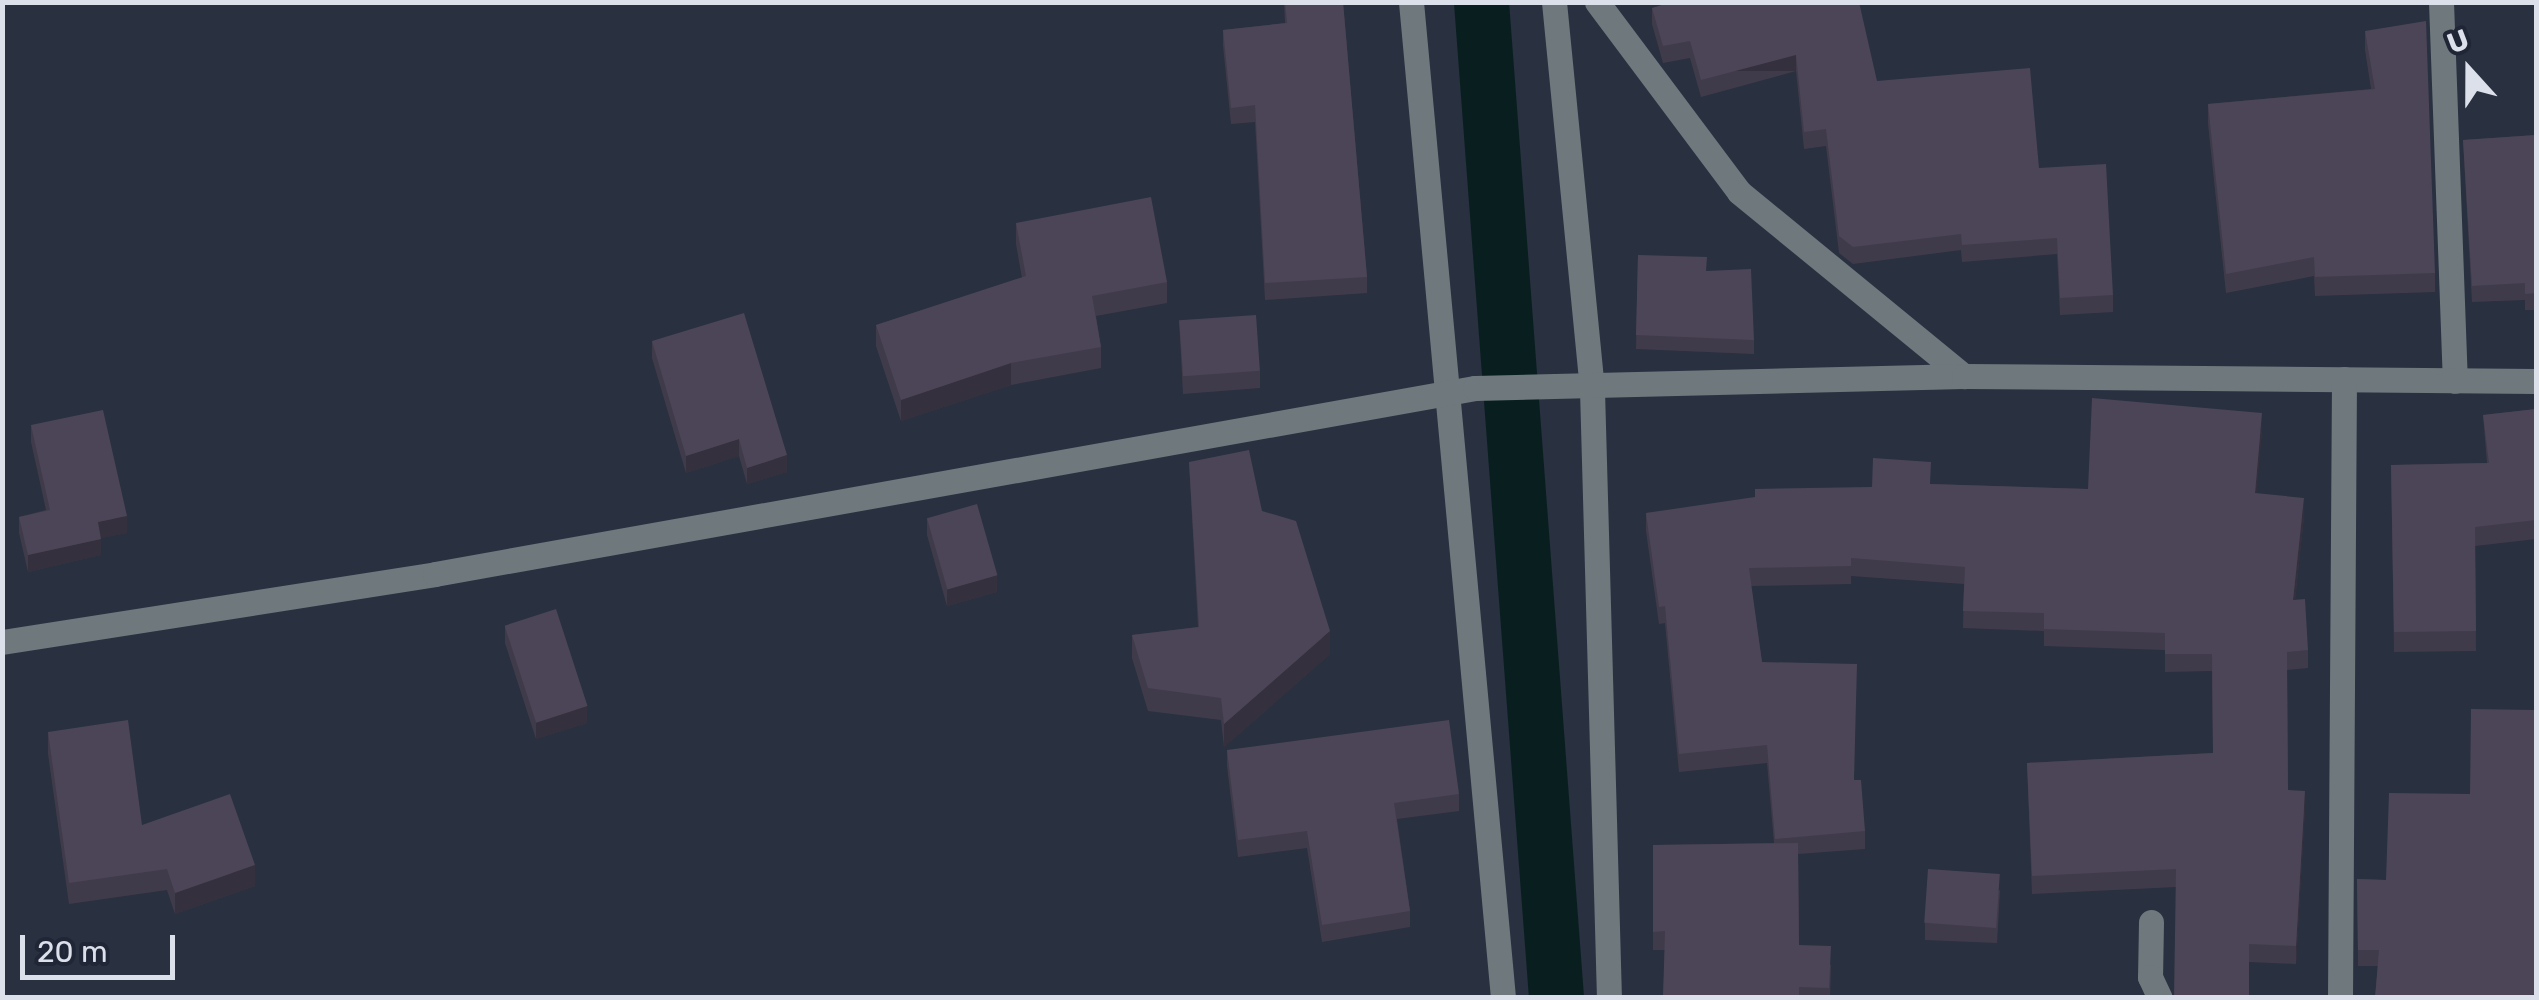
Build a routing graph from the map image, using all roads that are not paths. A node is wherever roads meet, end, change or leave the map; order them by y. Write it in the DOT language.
graph roads {
  1 [pos="1411,2"];
  2 [pos="1554,2"];
  3 [pos="1597,2"];
  4 [pos="2441,2"];
  5 [pos="1964,376"];
  6 [pos="2344,379"];
  7 [pos="2455,381"];
  8 [pos="2536,381"];
  9 [pos="1592,390"];
  10 [pos="1445,396"];
  11 [pos="2,642"];
  12 [pos="2151,922"];
  13 [pos="1503,998"];
  14 [pos="1609,998"];
  15 [pos="2160,998"];
  16 [pos="2340,998"];
  1 -- 10 [label="street"];
  2 -- 9 [label="street"];
  3 -- 5 [label="street"];
  4 -- 7 [label="street"];
  5 -- 6 [label="street"];
  5 -- 9 [label="street"];
  6 -- 7 [label="street"];
  6 -- 16 [label="street"];
  7 -- 8 [label="street"];
  9 -- 10 [label="street"];
  9 -- 14 [label="street"];
  10 -- 11 [label="street"];
  10 -- 13 [label="street"];
  12 -- 15 [label="street"];
}
